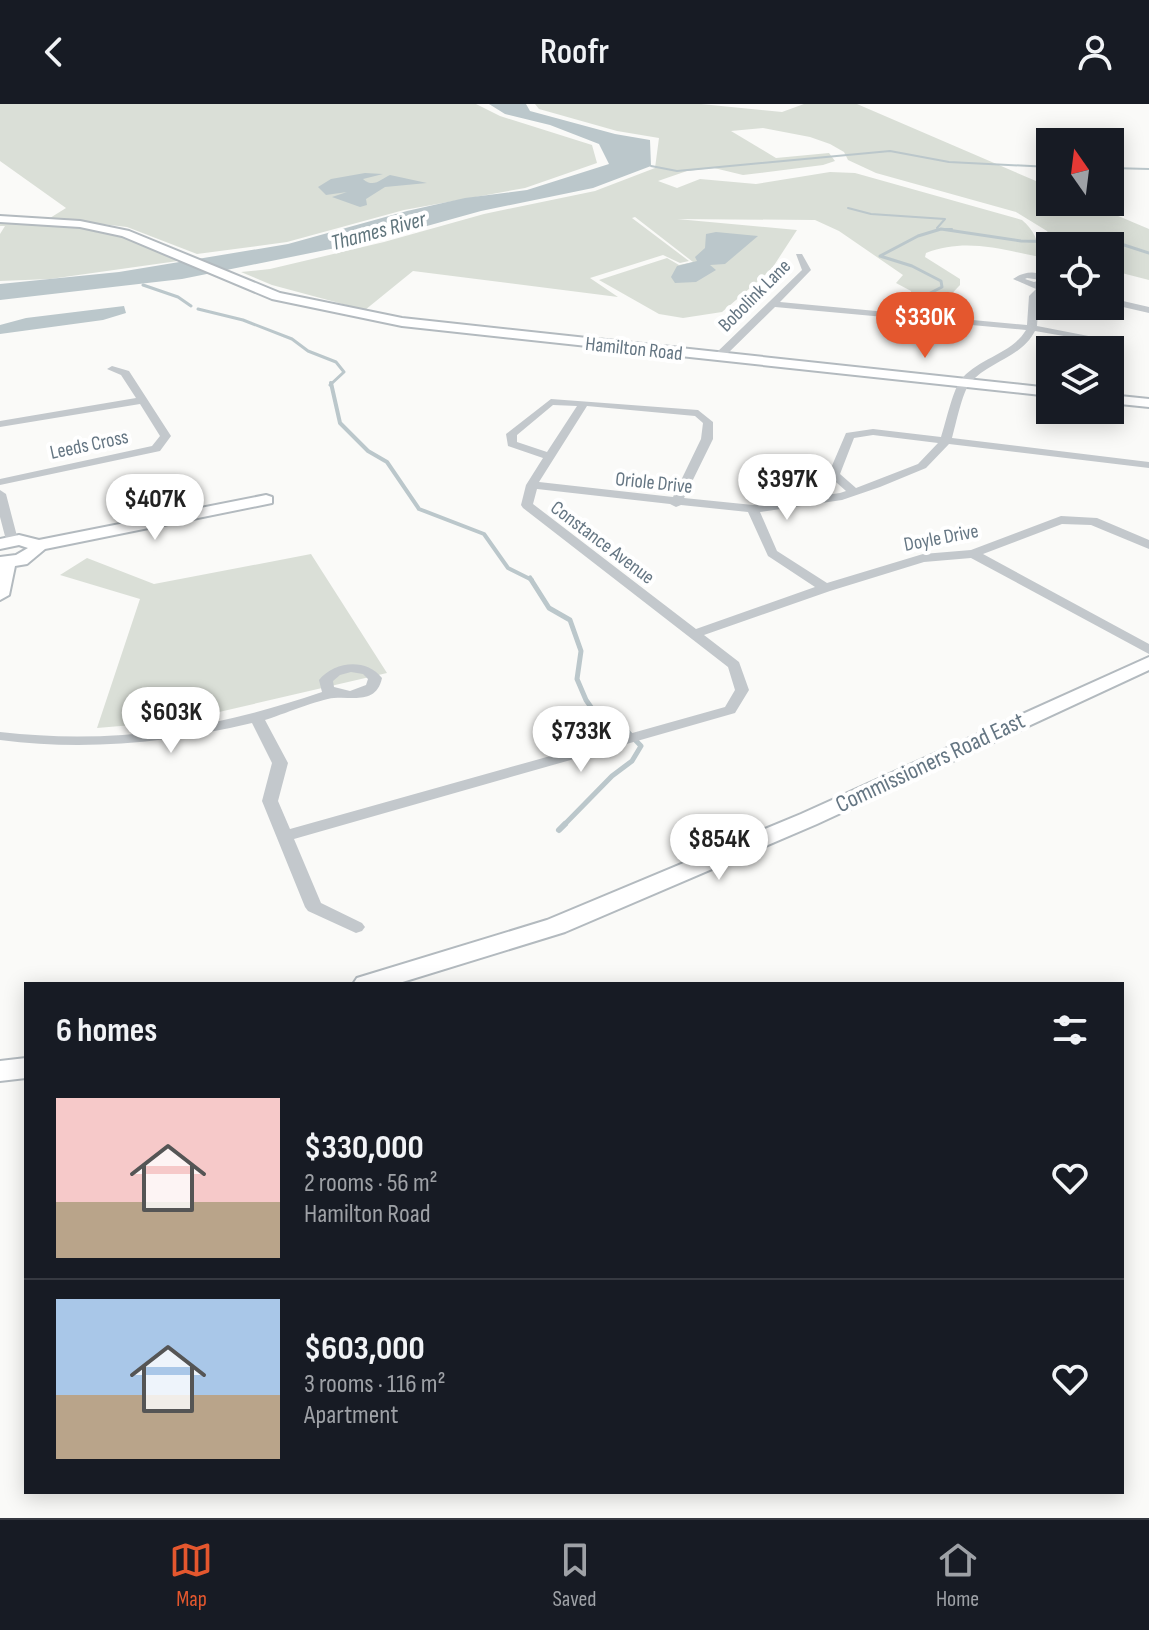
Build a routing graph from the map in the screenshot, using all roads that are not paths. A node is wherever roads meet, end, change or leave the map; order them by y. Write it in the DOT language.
graph roads {
  1 [pos="0,219"];
  2 [pos="799,256"];
  3 [pos="1036,294"];
  4 [pos="775,304"];
  5 [pos="1124,304"];
  6 [pos="1149,310"];
  7 [pos="1032,328"];
  8 [pos="1080,336"];
  9 [pos="718,357"];
  10 [pos="112,369"];
  11 [pos="964,383"];
  12 [pos="1036,391"];
  13 [pos="142,400"];
  14 [pos="1124,400"];
  15 [pos="584,403"];
  16 [pos="1149,403"];
  17 [pos="0,424"];
  18 [pos="945,442"];
  19 [pos="550,457"];
  20 [pos="1149,465"];
  21 [pos="0,482"];
  22 [pos="532,485"];
  23 [pos="854,492"];
  24 [pos="0,494"];
  25 [pos="266,500"];
  26 [pos="676,503"];
  27 [pos="753,509"];
  28 [pos="6,542"];
  29 [pos="1149,545"];
  30 [pos="36,546"];
  31 [pos="973,554"];
  32 [pos="4,562"];
  33 [pos="825,588"];
  34 [pos="0,595"];
  35 [pos="695,634"];
  36 [pos="1149,651"];
  37 [pos="1149,663"];
  38 [pos="334,693"];
  39 [pos="1045,708"];
  40 [pos="257,719"];
  41 [pos="0,736"];
  42 [pos="285,836"];
  43 [pos="356,927"];
  44 [pos="373,982"];
  45 [pos="24,1068"];
  46 [pos="0,1071"];
  1 -- 9 [label="main road, Hamilton Road"];
  2 -- 4 [label="street, Bobolink Lane"];
  3 -- 7 [label="street"];
  4 -- 7 [label="street"];
  4 -- 9 [label="street, Bobolink Lane"];
  5 -- 6 [label="street"];
  7 -- 8 [label="street"];
  7 -- 11 [label="street"];
  9 -- 11 [label="main road, Hamilton Road"];
  10 -- 13 [label="street, Leeds Cross"];
  11 -- 12 [label="main road, Hamilton Road"];
  11 -- 18 [label="street"];
  13 -- 17 [label="street"];
  13 -- 21 [label="street, Leeds Cross"];
  14 -- 16 [label="main road"];
  15 -- 19 [label="street, Constance Avenue"];
  15 -- 19 [label="street"];
  15 -- 26 [label="street"];
  18 -- 20 [label="street"];
  18 -- 23 [label="street, Oriole Drive"];
  18 -- 23 [label="street"];
  19 -- 22 [label="street, Constance Avenue"];
  22 -- 26 [label="street, Oriole Drive"];
  22 -- 35 [label="street, Constance Avenue"];
  23 -- 27 [label="street, Oriole Drive"];
  24 -- 28 [label="street"];
  25 -- 30 [label="main road"];
  26 -- 27 [label="street, Oriole Drive"];
  27 -- 33 [label="street"];
  28 -- 30 [label="main road"];
  29 -- 31 [label="street, Doyle Drive"];
  30 -- 32 [label="main road"];
  31 -- 33 [label="street, Doyle Drive"];
  31 -- 36 [label="street"];
  32 -- 34 [label="main road"];
  33 -- 35 [label="street, Doyle Drive"];
  35 -- 42 [label="street"];
  36 -- 39 [label="main road, Commissioners Road East"];
  37 -- 39 [label="main road, Commissioners Road East"];
  38 -- 40 [label="street"];
  39 -- 44 [label="main road, Commissioners Road East"];
  40 -- 41 [label="street"];
  40 -- 42 [label="street"];
  42 -- 43 [label="street"];
  45 -- 46 [label="main road"];
}
